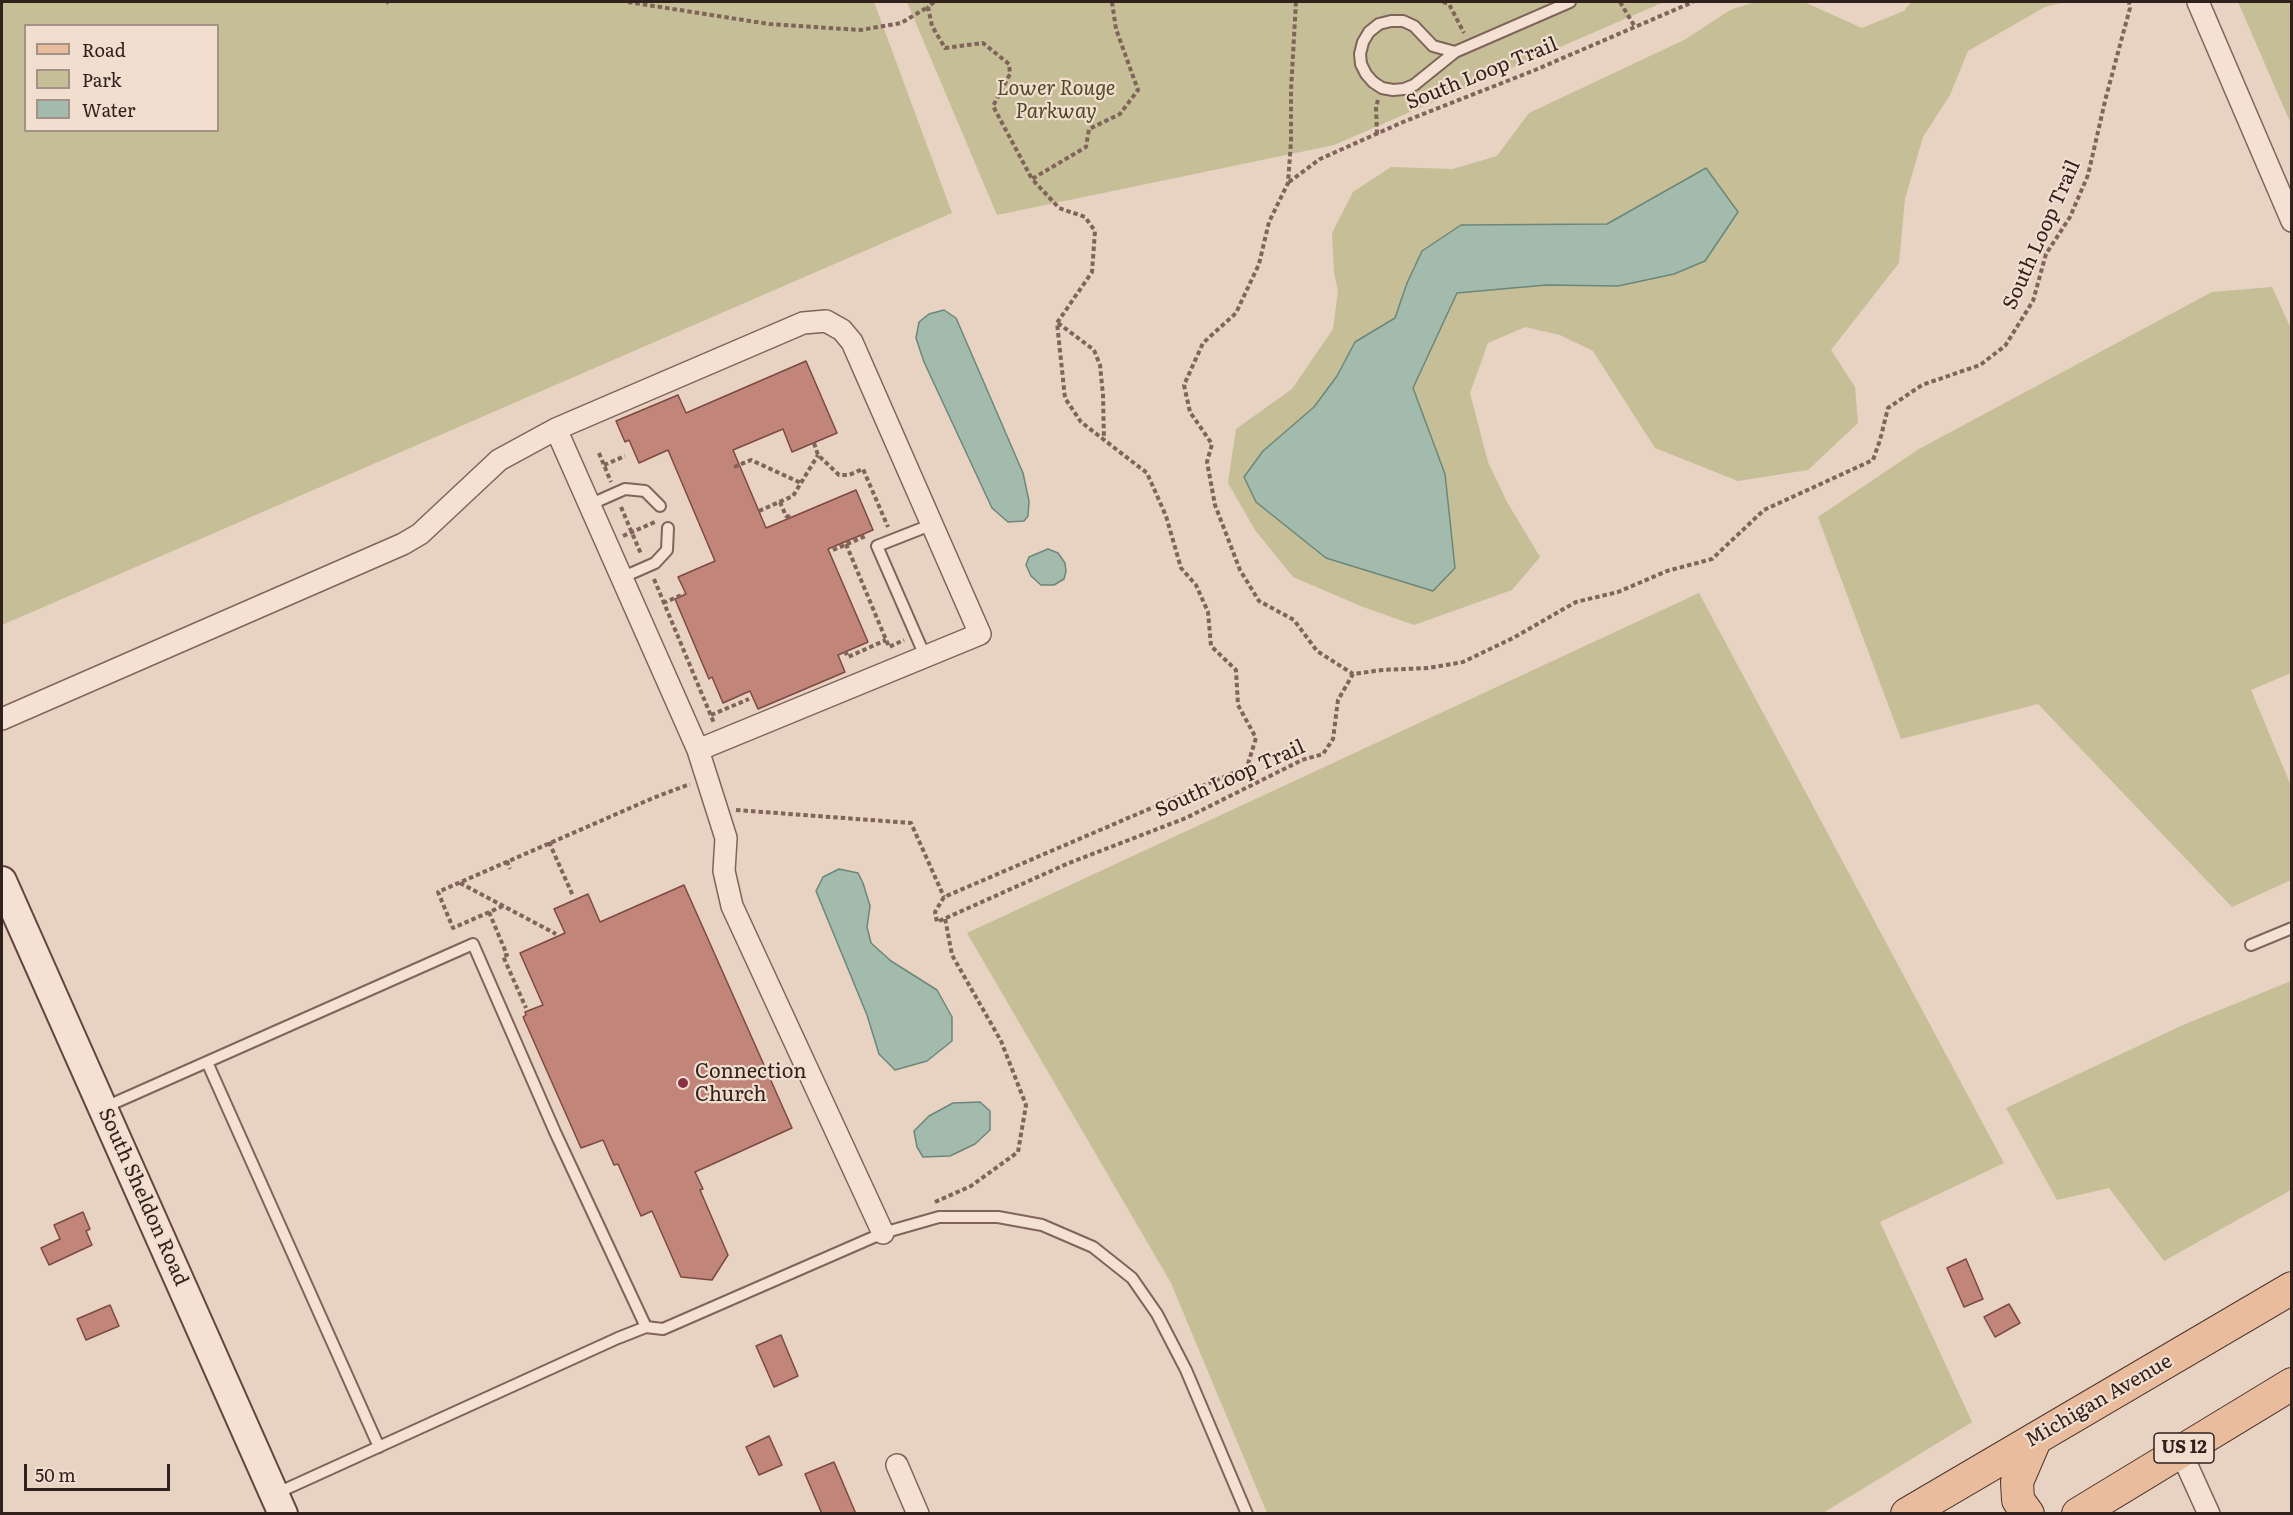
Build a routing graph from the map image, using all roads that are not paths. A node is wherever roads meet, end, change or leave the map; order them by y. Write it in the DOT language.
graph roads {
  1 [pos="1570,2"];
  2 [pos="2198,2"];
  3 [pos="1455,52"];
  4 [pos="2292,220"];
  5 [pos="555,429"];
  6 [pos="589,505"];
  7 [pos="660,506"];
  8 [pos="933,524"];
  9 [pos="668,528"];
  10 [pos="621,578"];
  11 [pos="925,656"];
  12 [pos="2,719"];
  13 [pos="698,750"];
  14 [pos="2,881"];
  15 [pos="2292,928"];
  16 [pos="2251,945"];
  17 [pos="207,1062"];
  18 [pos="103,1108"];
  19 [pos="883,1233"];
  20 [pos="2292,1288"];
  21 [pos="646,1327"];
  22 [pos="2292,1384"];
  23 [pos="2036,1438"];
  24 [pos="379,1447"];
  25 [pos="2180,1450"];
  26 [pos="897,1465"];
  27 [pos="279,1504"];
  28 [pos="918,1514"];
  29 [pos="1246,1514"];
  30 [pos="1907,1514"];
  31 [pos="2028,1514"];
  32 [pos="2078,1514"];
  33 [pos="2209,1514"];
  1 -- 3 [label="lane"];
  2 -- 4 [label="street"];
  3 -- 3 [label="lane"];
  5 -- 6 [label="street"];
  5 -- 8 [label="street"];
  5 -- 12 [label="street"];
  6 -- 7 [label="lane"];
  6 -- 10 [label="street"];
  8 -- 11 [label="street"];
  8 -- 11 [label="lane"];
  9 -- 10 [label="lane"];
  10 -- 13 [label="street"];
  11 -- 13 [label="street"];
  13 -- 19 [label="street"];
  14 -- 18 [label="street, South Sheldon Road"];
  15 -- 16 [label="lane"];
  17 -- 18 [label="lane"];
  17 -- 21 [label="lane"];
  17 -- 24 [label="lane"];
  18 -- 27 [label="street, South Sheldon Road"];
  19 -- 21 [label="lane"];
  19 -- 29 [label="lane"];
  20 -- 23 [label="main road, Michigan Avenue"];
  21 -- 24 [label="lane"];
  22 -- 25 [label="main road, US 12"];
  23 -- 30 [label="main road, Michigan Avenue"];
  23 -- 31 [label="main road"];
  24 -- 27 [label="lane"];
  25 -- 32 [label="main road, US 12"];
  25 -- 33 [label="street"];
  26 -- 28 [label="street"];
}
